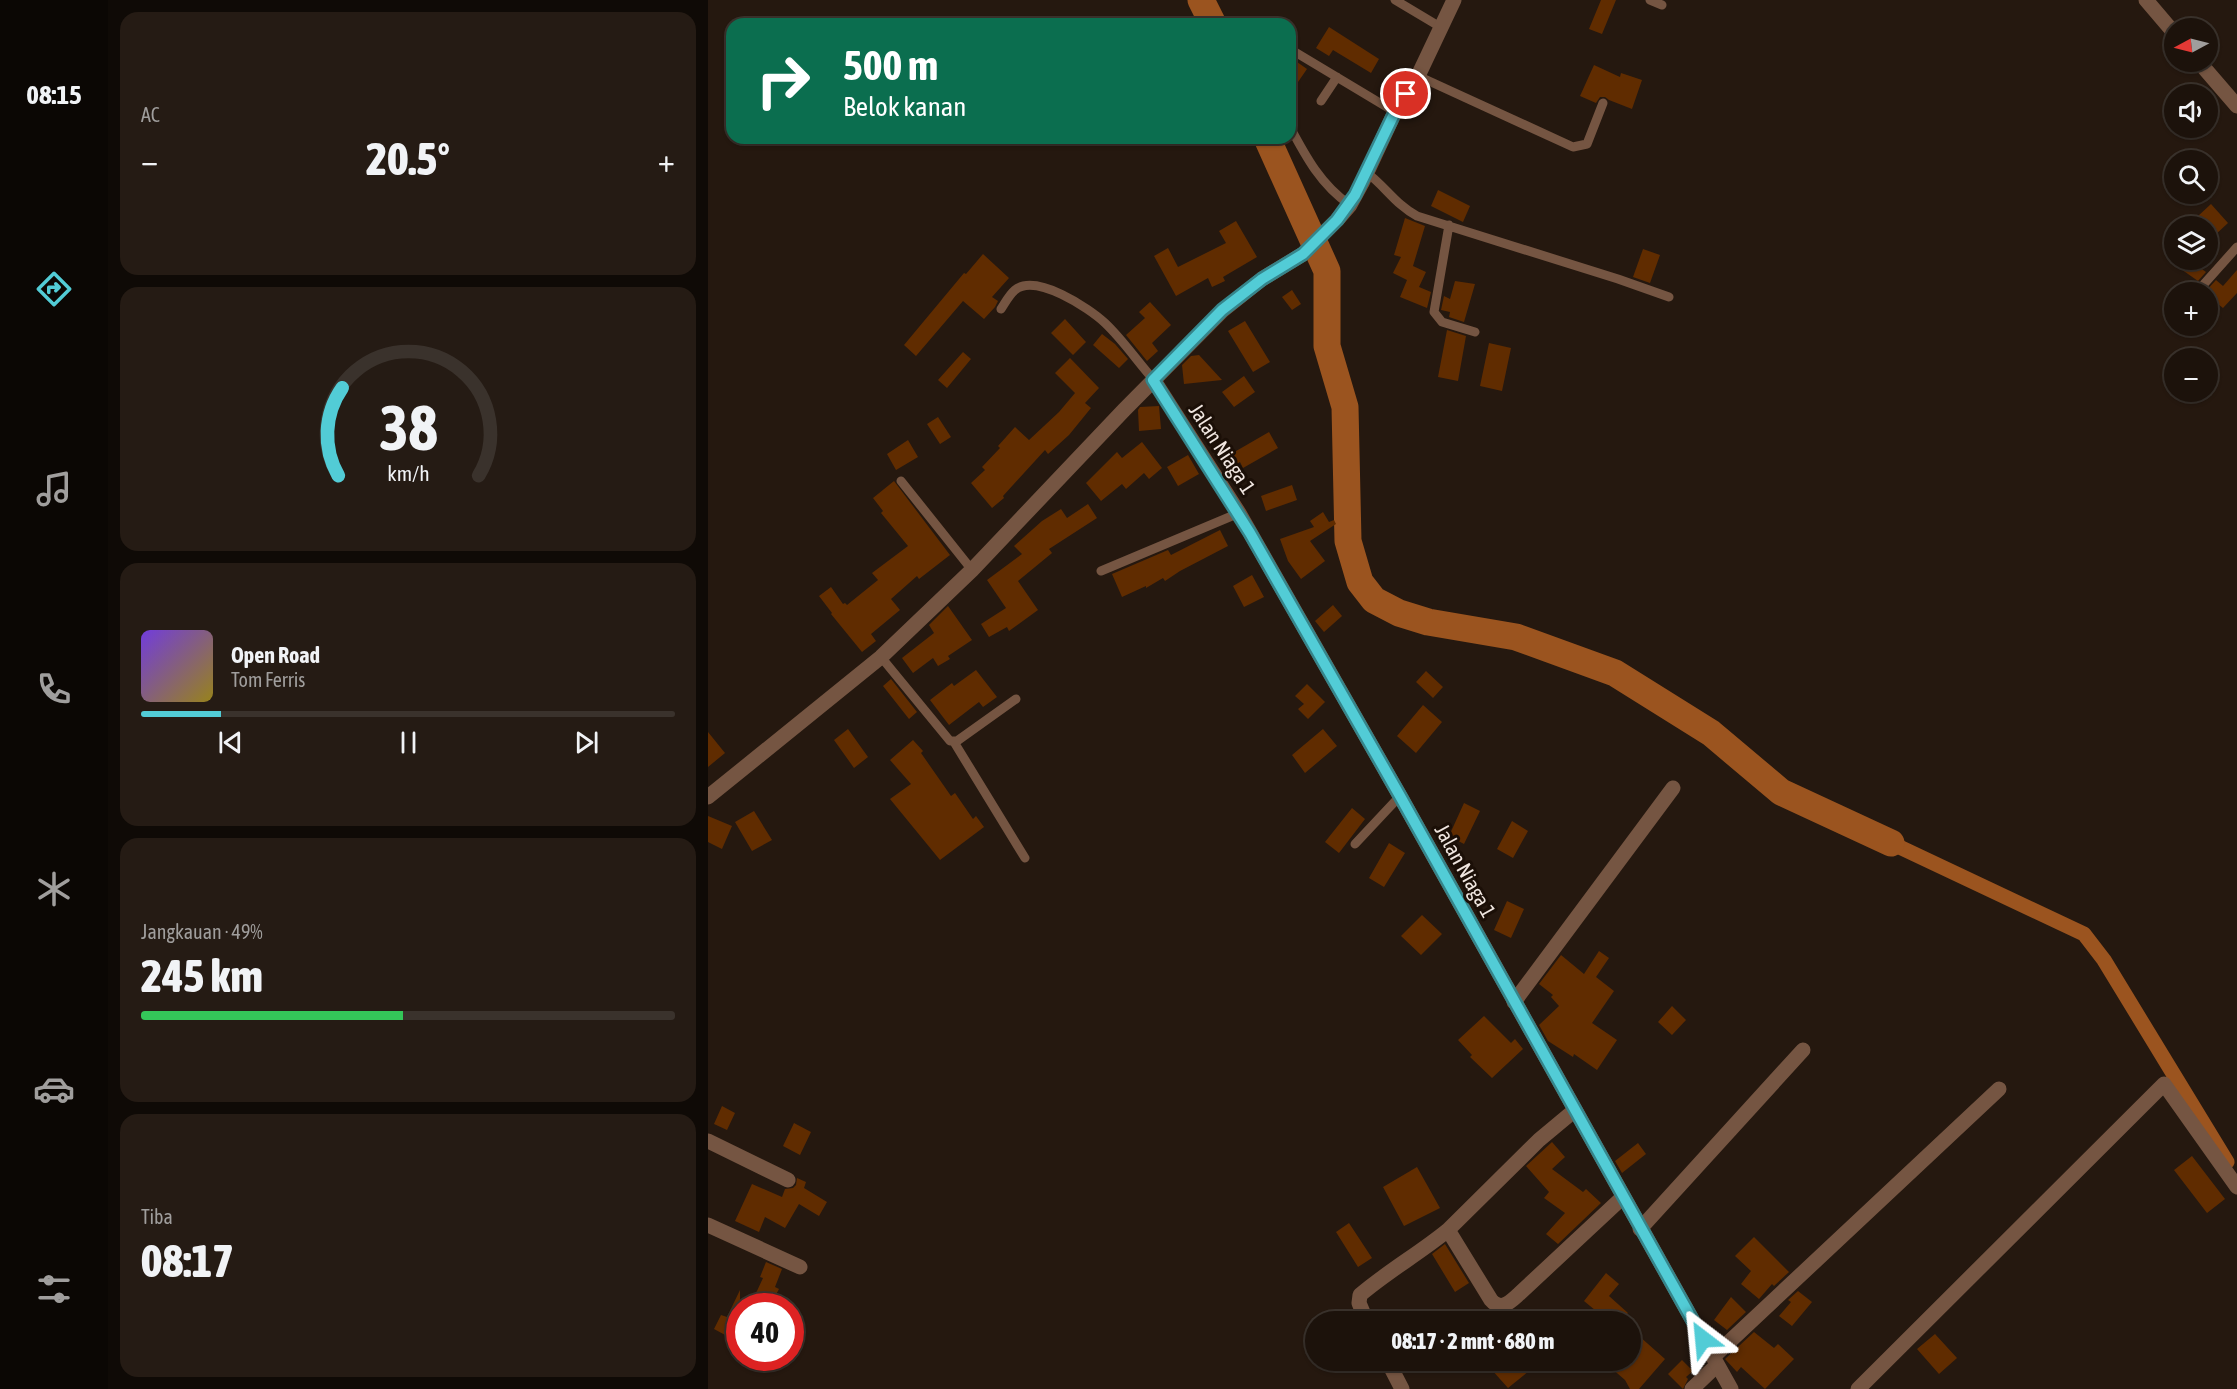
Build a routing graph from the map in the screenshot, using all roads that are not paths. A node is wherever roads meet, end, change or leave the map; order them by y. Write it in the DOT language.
graph roads {
  1 [pos="1395,0"];
  2 [pos="1454,0"];
  3 [pos="1650,0"];
  4 [pos="2146,0"];
  5 [pos="1662,5"];
  6 [pos="2164,21"];
  7 [pos="1442,28"];
  8 [pos="1296,53"];
  9 [pos="2208,72"];
  10 [pos="1418,76"];
  11 [pos="1337,77"];
  12 [pos="1321,101"];
  13 [pos="1602,103"];
  14 [pos="2237,106"];
  15 [pos="1395,112"];
  16 [pos="1296,138"];
  17 [pos="1366,172"];
  18 [pos="1350,205"];
  19 [pos="1449,225"];
  20 [pos="2237,247"];
  21 [pos="2206,282"];
  22 [pos="1669,297"];
  23 [pos="1001,309"];
  24 [pos="1475,332"];
  25 [pos="1153,380"];
  26 [pos="901,481"];
  27 [pos="1239,513"];
  28 [pos="972,570"];
  29 [pos="1101,571"];
  30 [pos="881,657"];
  31 [pos="1016,699"];
  32 [pos="954,742"];
  33 [pos="1673,788"];
  34 [pos="1400,796"];
  35 [pos="708,798"];
  36 [pos="1355,844"];
  37 [pos="1025,858"];
  38 [pos="1514,1002"];
  39 [pos="1803,1050"];
  40 [pos="1999,1089"];
  41 [pos="1575,1110"];
  42 [pos="708,1141"];
  43 [pos="788,1180"];
  44 [pos="2237,1187"];
  45 [pos="1623,1197"];
  46 [pos="708,1225"];
  47 [pos="1640,1229"];
  48 [pos="1448,1230"];
  49 [pos="800,1267"];
  50 [pos="1362,1311"];
  51 [pos="1715,1361"];
  52 [pos="1393,1371"];
  53 [pos="1402,1389"];
  54 [pos="1692,1389"];
  55 [pos="1731,1389"];
  56 [pos="1858,1389"];
  1 -- 7 [label="lane"];
  2 -- 7 [label="street"];
  3 -- 5 [label="lane"];
  4 -- 6 [label="street"];
  7 -- 10 [label="street"];
  8 -- 11 [label="lane"];
  9 -- 14 [label="street"];
  10 -- 13 [label="lane"];
  10 -- 15 [label="street"];
  11 -- 12 [label="lane"];
  11 -- 15 [label="lane"];
  15 -- 17 [label="street"];
  16 -- 18 [label="lane"];
  17 -- 18 [label="street"];
  17 -- 19 [label="lane"];
  18 -- 25 [label="street"];
  19 -- 22 [label="lane"];
  19 -- 24 [label="lane"];
  20 -- 21 [label="lane"];
  23 -- 25 [label="lane"];
  25 -- 27 [label="street, Jalan Niaga 1"];
  25 -- 28 [label="street"];
  26 -- 28 [label="lane"];
  27 -- 29 [label="lane"];
  27 -- 34 [label="street, Jalan Niaga 1"];
  28 -- 30 [label="street"];
  30 -- 32 [label="lane"];
  30 -- 35 [label="street"];
  31 -- 32 [label="lane"];
  32 -- 37 [label="lane"];
  33 -- 38 [label="street"];
  34 -- 36 [label="lane"];
  34 -- 38 [label="street, Jalan Niaga 1"];
  38 -- 41 [label="street, Jalan Niaga 1"];
  39 -- 47 [label="street"];
  40 -- 51 [label="street"];
  41 -- 45 [label="street, Jalan Niaga 1"];
  41 -- 48 [label="street"];
  42 -- 43 [label="street"];
  44 -- 56 [label="street"];
  45 -- 47 [label="street, Jalan Niaga 1"];
  45 -- 48 [label="street"];
  46 -- 49 [label="street"];
  47 -- 51 [label="street, Jalan Niaga 1"];
  48 -- 50 [label="street"];
  51 -- 54 [label="street"];
  51 -- 55 [label="street, Jalan Niaga 1"];
  52 -- 53 [label="street"];
}
